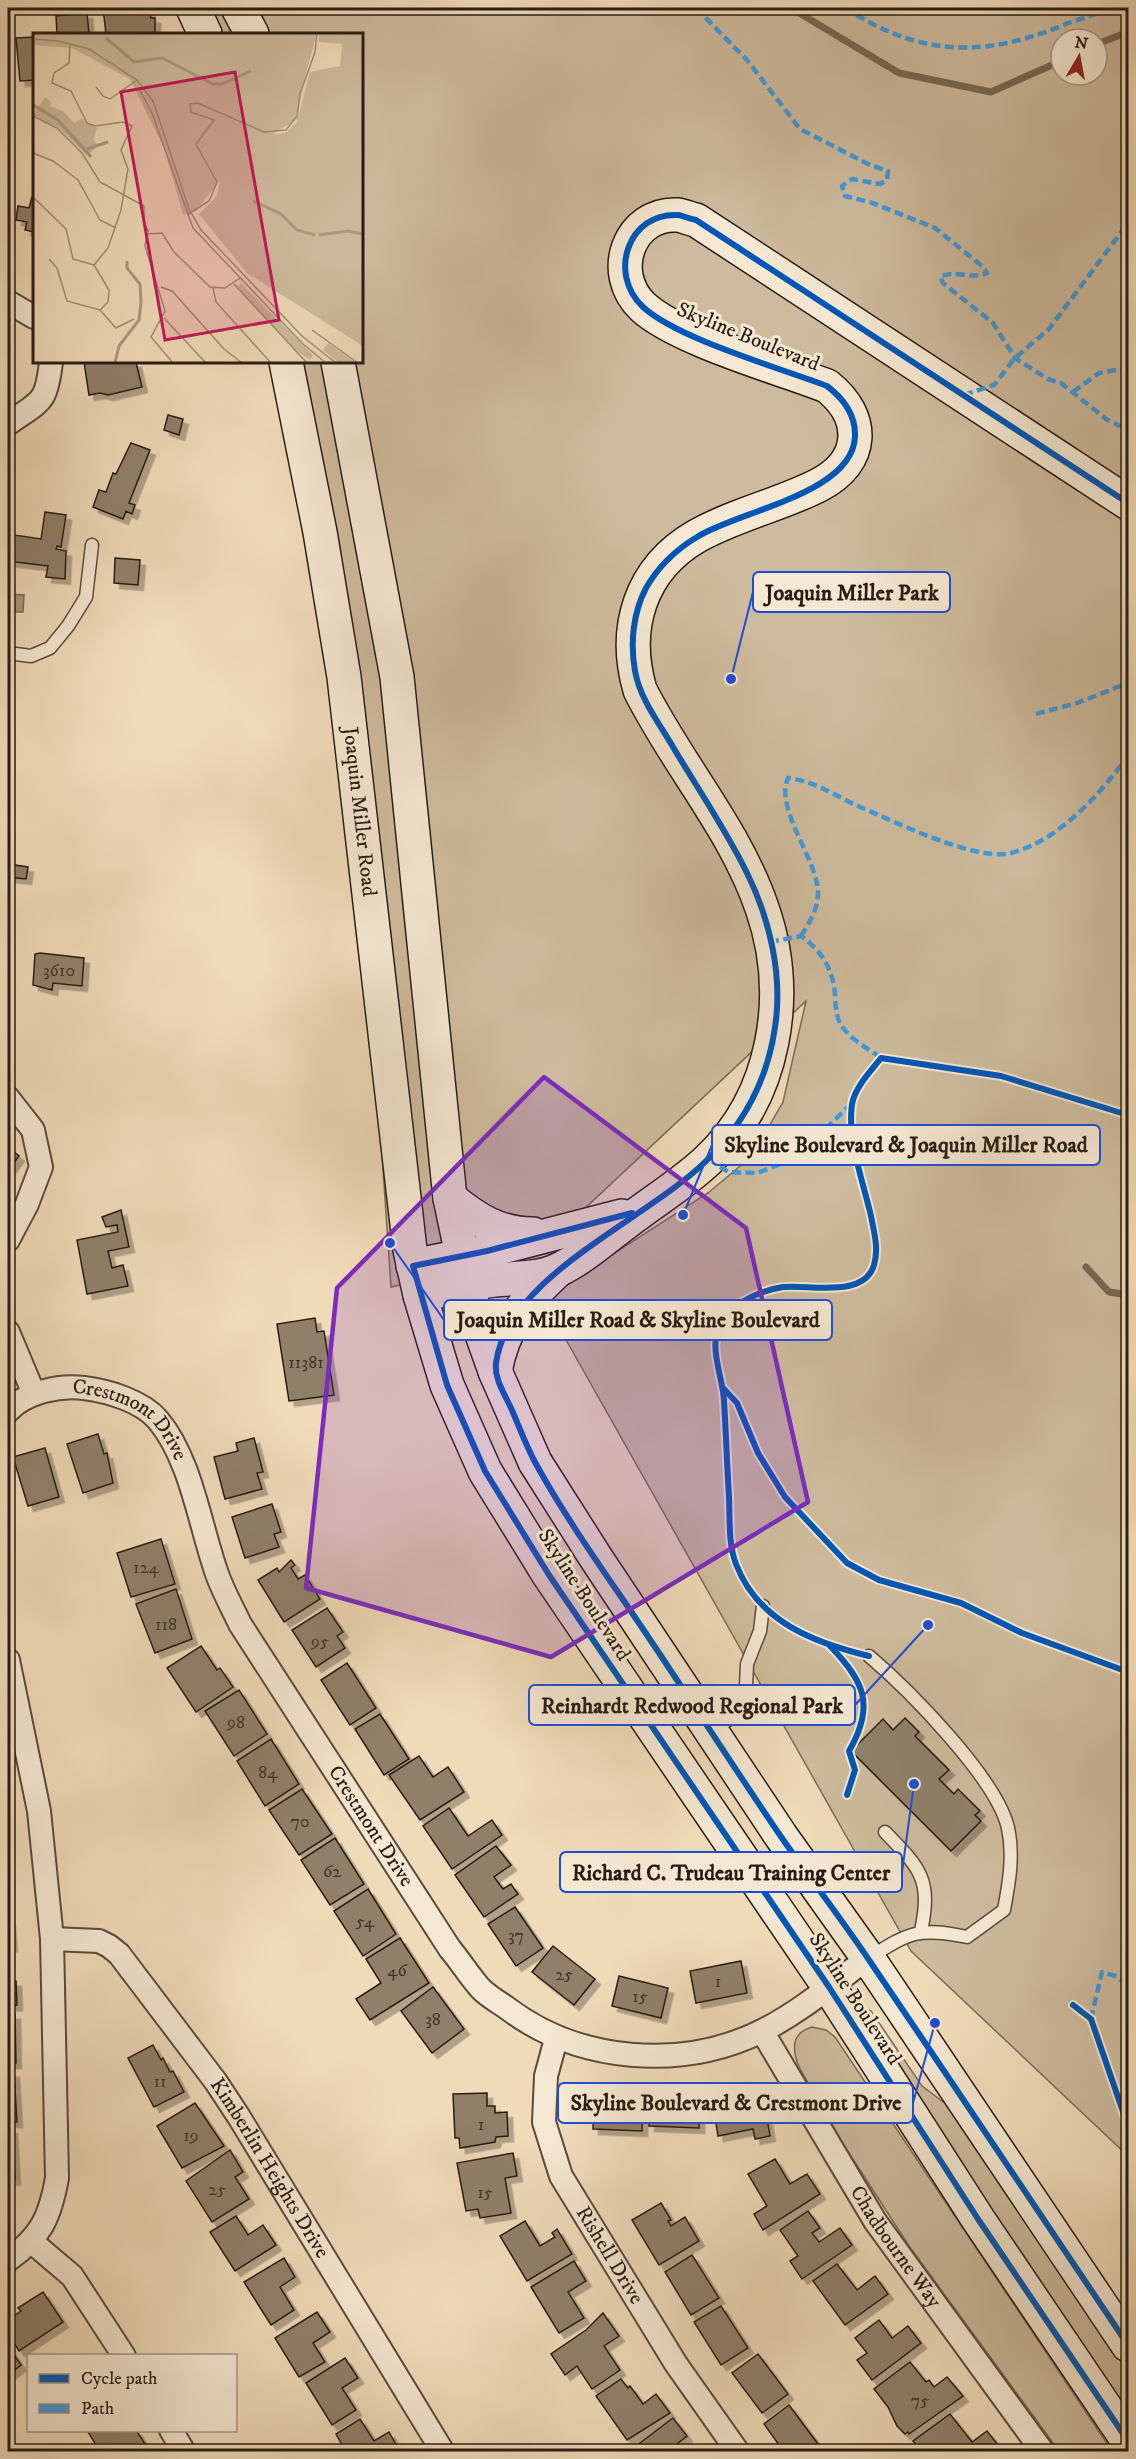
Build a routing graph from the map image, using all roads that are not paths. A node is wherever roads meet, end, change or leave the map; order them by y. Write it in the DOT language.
graph roads {
  1 [pos="193,8"];
  2 [pos="238,8"];
  3 [pos="205,33"];
  4 [pos="251,33"];
  5 [pos="8,302"];
  6 [pos="33,316"];
  7 [pos="51,363"];
  8 [pos="286,363"];
  9 [pos="338,363"];
  10 [pos="8,424"];
  11 [pos="1128,503"];
  12 [pos="92,545"];
  13 [pos="8,653"];
  14 [pos="8,1098"];
  15 [pos="450,1198"];
  16 [pos="641,1211"];
  17 [pos="547,1234"];
  18 [pos="8,1240"];
  19 [pos="558,1270"];
  20 [pos="464,1271"];
  21 [pos="416,1281"];
  22 [pos="8,1332"];
  23 [pos="495,1371"];
  24 [pos="34,1394"];
  25 [pos="8,1411"];
  26 [pos="764,1606"];
  27 [pos="869,1656"];
  28 [pos="8,1660"];
  29 [pos="712,1731"];
  30 [pos="885,1832"];
  31 [pos="921,1931"];
  32 [pos="52,1939"];
  33 [pos="868,1958"];
  34 [pos="829,1987"];
  35 [pos="762,2031"];
  36 [pos="556,2039"];
  37 [pos="32,2242"];
  38 [pos="8,2260"];
  39 [pos="1128,2342"];
  40 [pos="123,2354"];
  41 [pos="172,2432"];
  42 [pos="1128,2441"];
  43 [pos="184,2451"];
  44 [pos="443,2451"];
  45 [pos="738,2451"];
  46 [pos="1043,2451"];
  1 -- 3 [label="main road"];
  2 -- 4 [label="main road"];
  5 -- 6 [label="street"];
  7 -- 10 [label="street"];
  8 -- 21 [label="main road, Joaquin Miller Road"];
  9 -- 15 [label="main road"];
  11 -- 16 [label="main road, Skyline Boulevard"];
  12 -- 13 [label="lane"];
  14 -- 18 [label="street"];
  15 -- 17 [label="main road"];
  15 -- 20 [label="main road"];
  16 -- 17 [label="main road, Skyline Boulevard"];
  16 -- 19 [label="main road, Skyline Boulevard"];
  17 -- 20 [label="main road, Skyline Boulevard"];
  19 -- 20 [label="main road, Skyline Boulevard"];
  19 -- 23 [label="main road"];
  20 -- 21 [label="main road, Skyline Boulevard"];
  20 -- 23 [label="main road, Skyline Boulevard"];
  21 -- 34 [label="main road, Skyline Boulevard"];
  22 -- 24 [label="street"];
  23 -- 29 [label="main road, Skyline Boulevard"];
  24 -- 25 [label="street, Crestmont Drive"];
  24 -- 36 [label="street, Crestmont Drive"];
  26 -- 29 [label="lane"];
  27 -- 31 [label="lane"];
  28 -- 32 [label="street"];
  29 -- 33 [label="main road, Skyline Boulevard"];
  30 -- 31 [label="lane"];
  31 -- 33 [label="lane"];
  32 -- 37 [label="street"];
  32 -- 44 [label="street, Kimberlin Heights Drive"];
  33 -- 34 [label="street, Crestmont Drive"];
  33 -- 39 [label="main road, Skyline Boulevard"];
  34 -- 35 [label="street, Crestmont Drive"];
  34 -- 42 [label="main road, Skyline Boulevard"];
  35 -- 36 [label="street, Crestmont Drive"];
  35 -- 46 [label="street, Chadbourne Way"];
  36 -- 45 [label="street, Rishell Drive"];
  37 -- 38 [label="street"];
  37 -- 40 [label="street"];
  41 -- 43 [label="street"];
}
